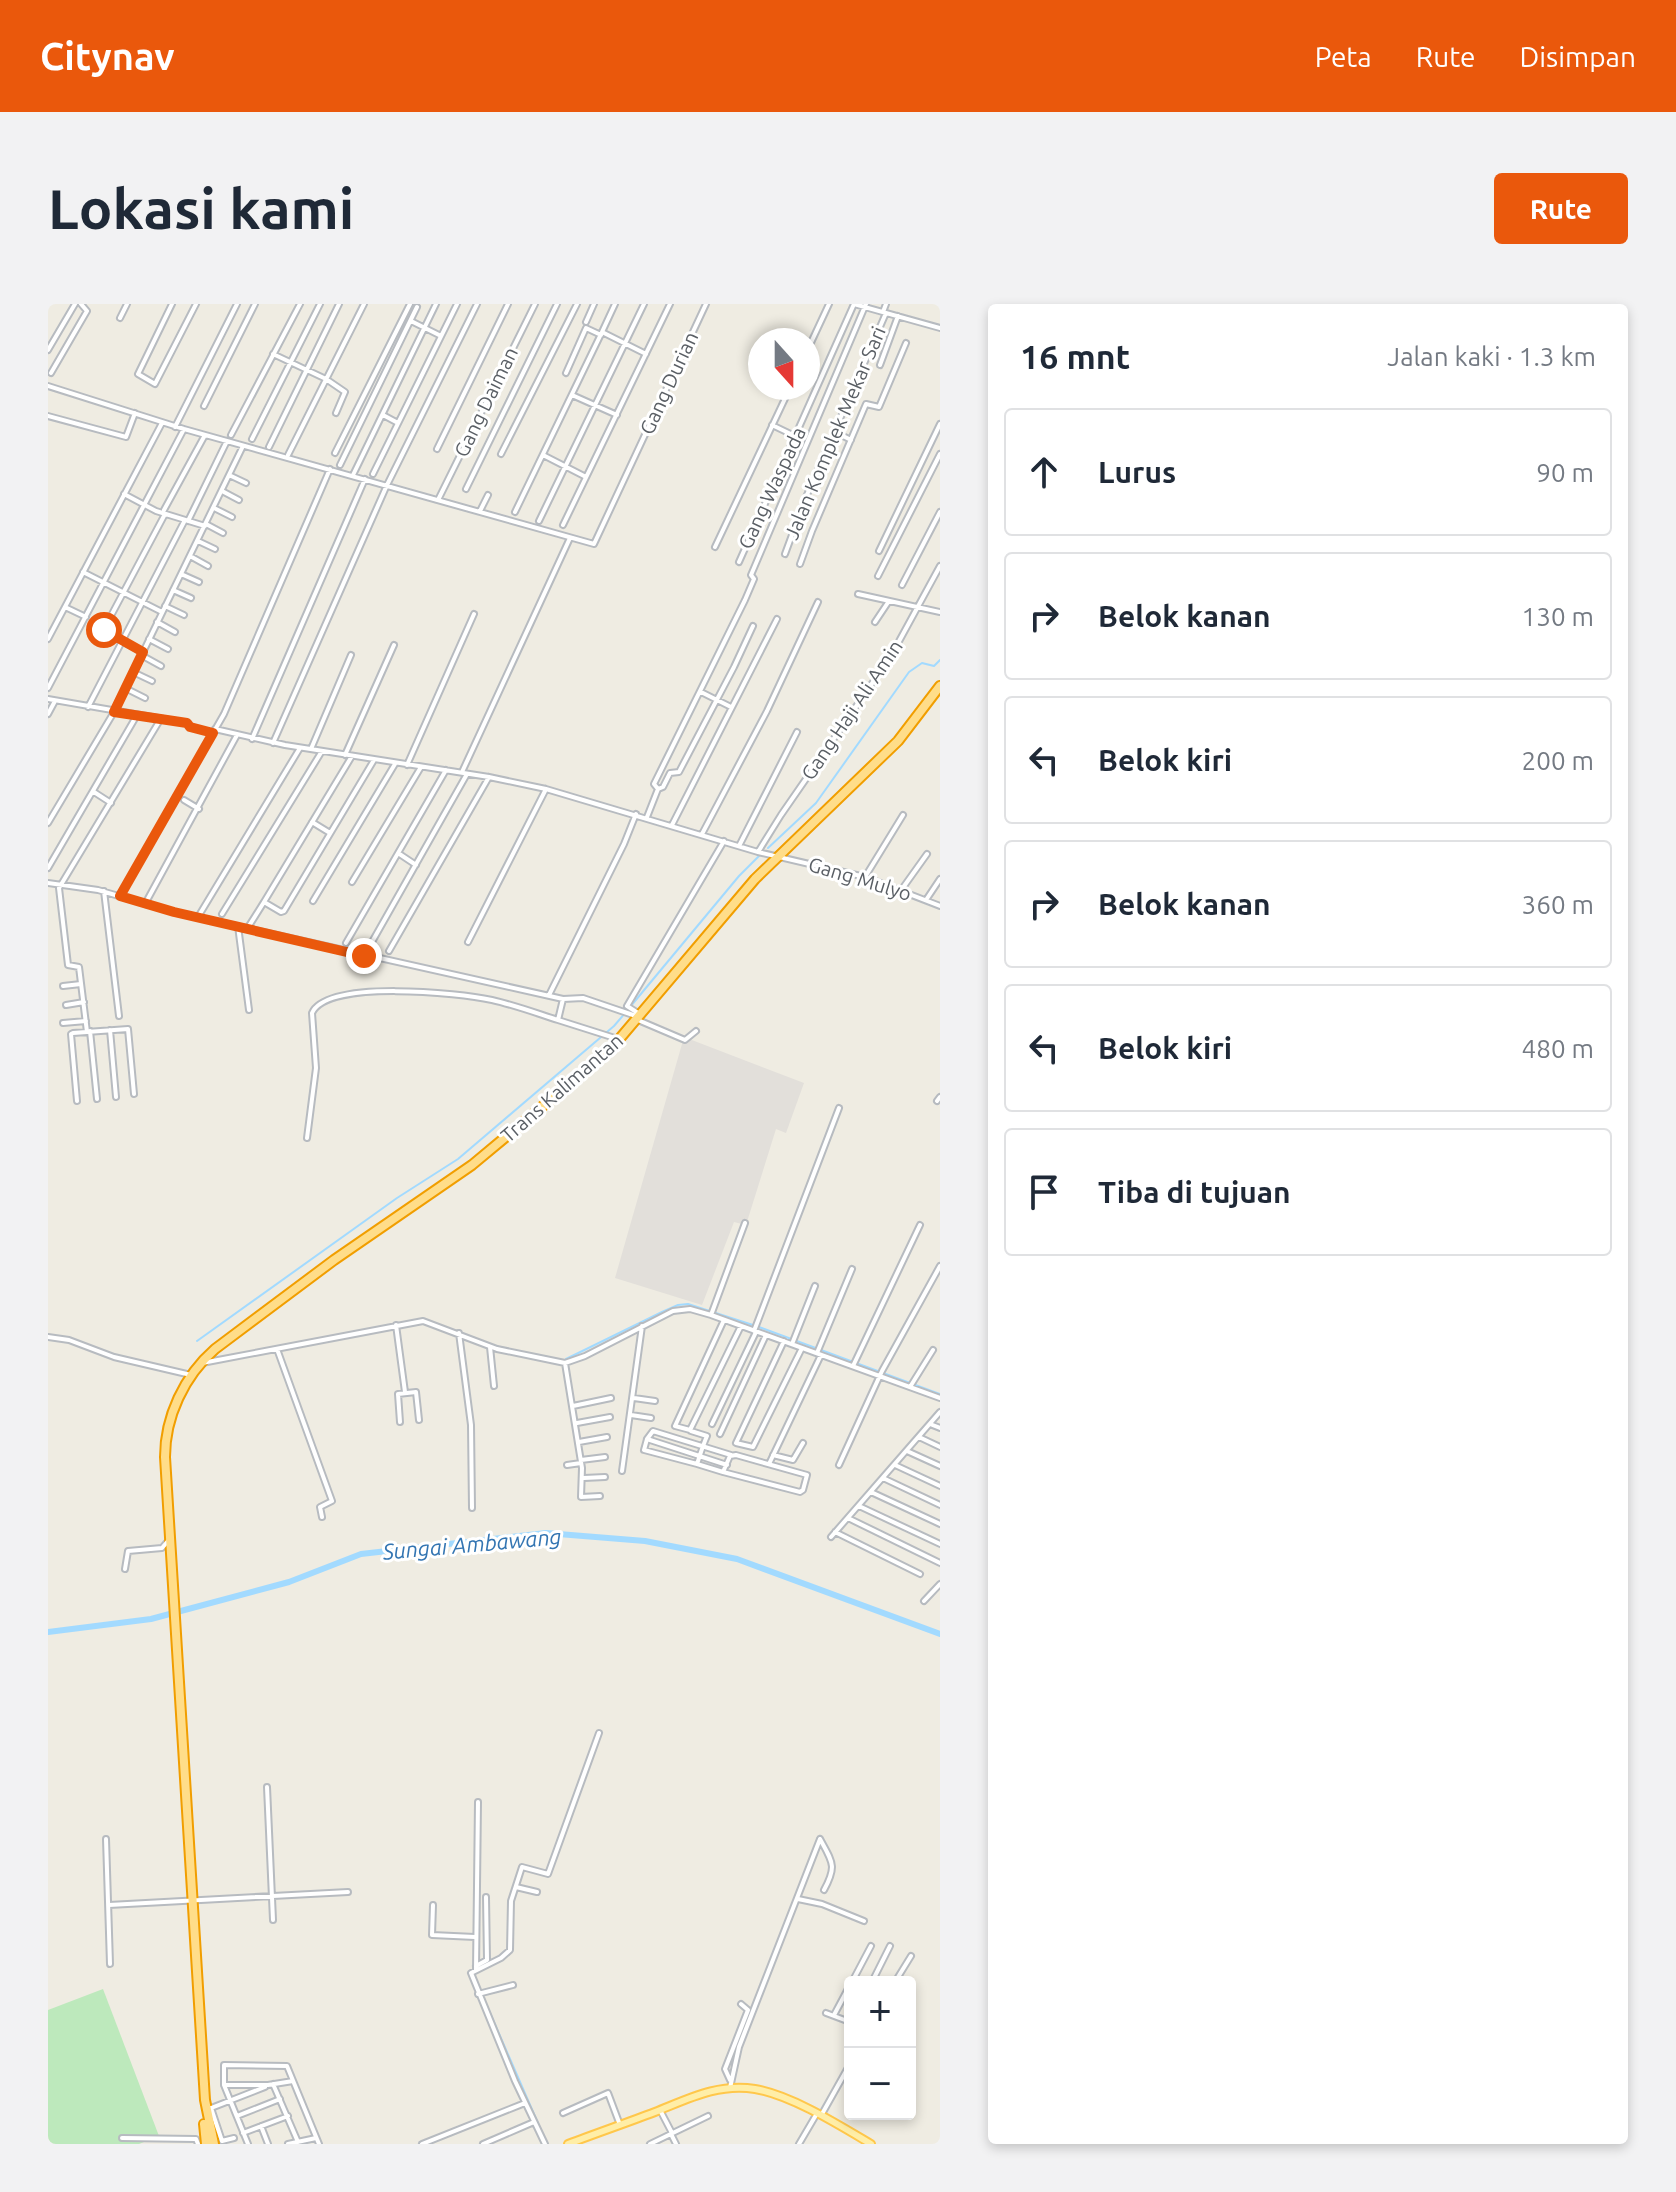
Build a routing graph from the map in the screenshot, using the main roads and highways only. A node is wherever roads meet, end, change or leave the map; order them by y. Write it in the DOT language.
graph roads {
  1 [pos="940,686"];
  2 [pos="207,2110"];
  3 [pos="206,2144"];
  4 [pos="214,2144"];
  5 [pos="568,2144"];
  6 [pos="871,2144"];
  1 -- 2 [label="highway, Trans Kalimantan"];
  2 -- 3 [label="highway"];
  2 -- 4 [label="highway"];
  5 -- 6 [label="main road"];
}
